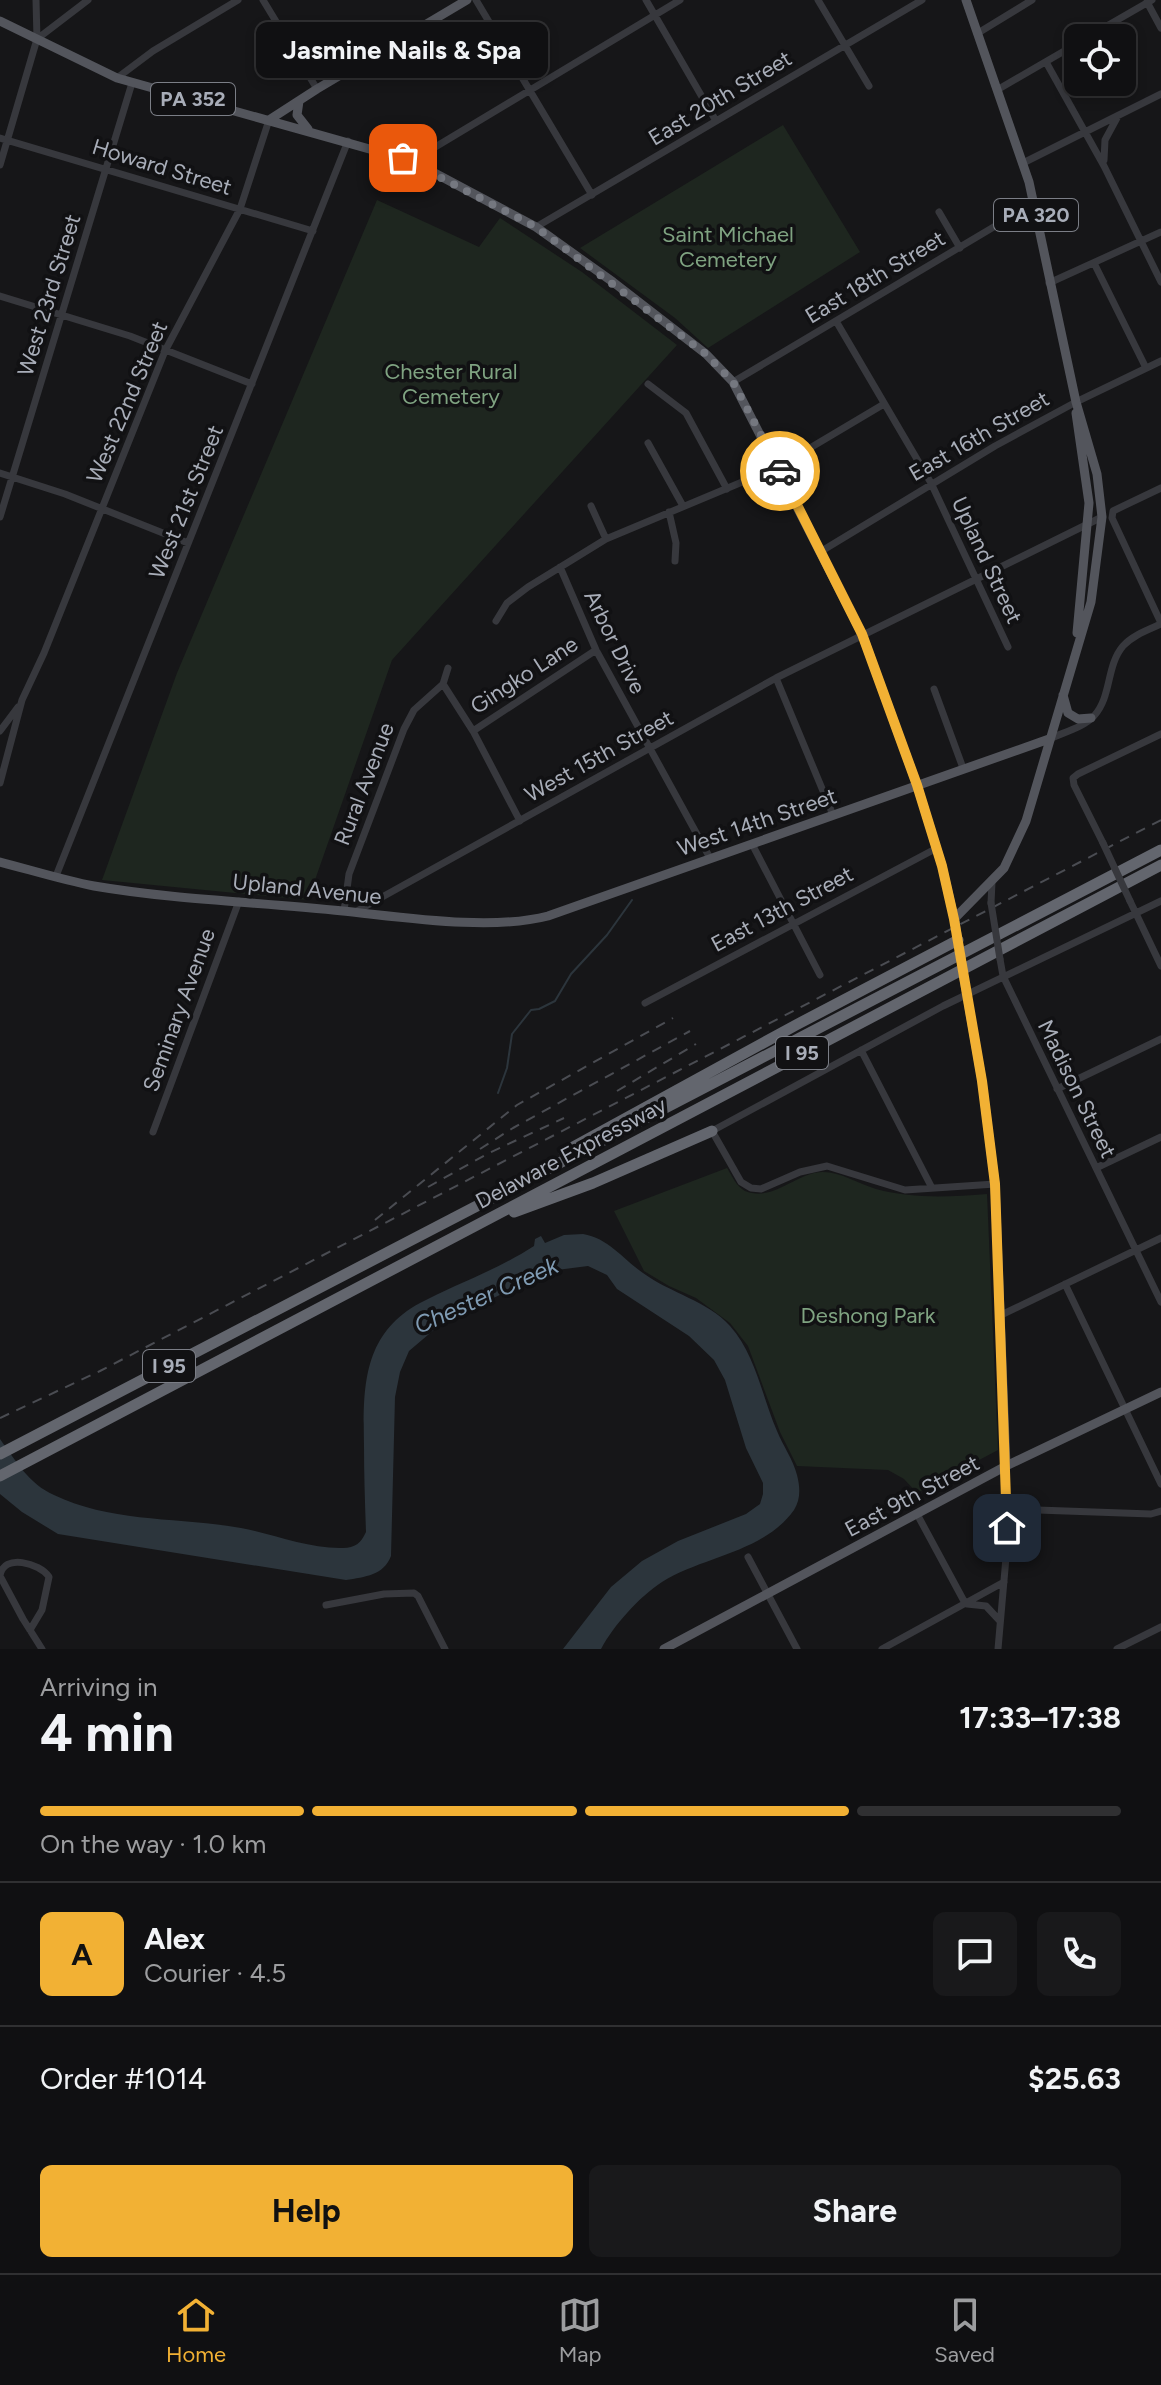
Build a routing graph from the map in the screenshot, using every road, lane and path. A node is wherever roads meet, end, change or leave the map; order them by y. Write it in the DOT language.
graph roads {
  1 [pos="36,0"];
  2 [pos="88,0"];
  3 [pos="238,0"];
  4 [pos="263,0"];
  5 [pos="467,0"];
  6 [pos="476,0"];
  7 [pos="646,0"];
  8 [pos="680,0"];
  9 [pos="818,0"];
  10 [pos="922,0"];
  11 [pos="966,0"];
  12 [pos="1032,0"];
  13 [pos="1148,1"];
  14 [pos="655,15"];
  15 [pos="0,21"];
  16 [pos="1109,24"];
  17 [pos="1161,28"];
  18 [pos="978,33"];
  19 [pos="37,39"];
  20 [pos="845,45"];
  21 [pos="1064,51"];
  22 [pos="1046,62"];
  23 [pos="117,78"];
  24 [pos="132,83"];
  25 [pos="869,86"];
  26 [pos="317,89"];
  27 [pos="997,90"];
  28 [pos="531,91"];
  29 [pos="1161,94"];
  30 [pos="299,101"];
  31 [pos="1119,114"];
  32 [pos="269,120"];
  33 [pos="716,121"];
  34 [pos="310,131"];
  35 [pos="1085,131"];
  36 [pos="4,139"];
  37 [pos="348,141"];
  38 [pos="412,161"];
  39 [pos="1023,163"];
  40 [pos="0,165"];
  41 [pos="1104,166"];
  42 [pos="106,168"];
  43 [pos="592,195"];
  44 [pos="1034,203"];
  45 [pos="240,209"];
  46 [pos="939,212"];
  47 [pos="536,227"];
  48 [pos="313,231"];
  49 [pos="1161,232"];
  50 [pos="1142,242"];
  51 [pos="960,248"];
  52 [pos="1094,263"];
  53 [pos="1161,282"];
  54 [pos="1049,283"];
  55 [pos="0,296"];
  56 [pos="62,315"];
  57 [pos="836,321"];
  58 [pos="165,351"];
  59 [pos="1161,361"];
  60 [pos="1146,368"];
  61 [pos="733,382"];
  62 [pos="252,384"];
  63 [pos="648,384"];
  64 [pos="1076,402"];
  65 [pos="884,404"];
  66 [pos="648,443"];
  67 [pos="778,467"];
  68 [pos="0,473"];
  69 [pos="12,477"];
  70 [pos="931,483"];
  71 [pos="1161,488"];
  72 [pos="727,489"];
  73 [pos="591,506"];
  74 [pos="683,506"];
  75 [pos="101,509"];
  76 [pos="669,512"];
  77 [pos="0,517"];
  78 [pos="1102,517"];
  79 [pos="1088,524"];
  80 [pos="606,539"];
  81 [pos="188,543"];
  82 [pos="820,552"];
  83 [pos="675,561"];
  84 [pos="560,567"];
  85 [pos="975,579"];
  86 [pos="496,621"];
  87 [pos="1161,623"];
  88 [pos="862,634"];
  89 [pos="1008,647"];
  90 [pos="596,650"];
  91 [pos="1074,656"];
  92 [pos="448,668"];
  93 [pos="776,678"];
  94 [pos="443,684"];
  95 [pos="934,689"];
  96 [pos="1063,694"];
  97 [pos="22,700"];
  98 [pos="1091,718"];
  99 [pos="0,731"];
  100 [pos="473,731"];
  101 [pos="1161,734"];
  102 [pos="1049,739"];
  103 [pos="650,747"];
  104 [pos="3,756"];
  105 [pos="963,768"];
  106 [pos="0,783"];
  107 [pos="917,785"];
  108 [pos="833,815"];
  109 [pos="520,821"];
  110 [pos="752,844"];
  111 [pos="937,848"];
  112 [pos="1161,850"];
  113 [pos="710,858"];
  114 [pos="0,862"];
  115 [pos="1161,865"];
  116 [pos="56,876"];
  117 [pos="992,882"];
  118 [pos="610,894"];
  119 [pos="239,901"];
  120 [pos="1161,901"];
  121 [pos="350,912"];
  122 [pos="1135,913"];
  123 [pos="954,920"];
  124 [pos="792,923"];
  125 [pos="958,940"];
  126 [pos="1161,966"];
  127 [pos="820,975"];
  128 [pos="1003,976"];
  129 [pos="966,994"];
  130 [pos="645,1003"];
  131 [pos="1161,1039"];
  132 [pos="861,1050"];
  133 [pos="1057,1089"];
  134 [pos="712,1131"];
  135 [pos="153,1132"];
  136 [pos="1161,1137"];
  137 [pos="1096,1168"];
  138 [pos="521,1182"];
  139 [pos="995,1184"];
  140 [pos="932,1188"];
  141 [pos="1161,1238"];
  142 [pos="444,1242"];
  143 [pos="1135,1250"];
  144 [pos="1065,1284"];
  145 [pos="1161,1302"];
  146 [pos="1001,1315"];
  147 [pos="1161,1392"];
  148 [pos="1125,1409"];
  149 [pos="0,1454"];
  150 [pos="1006,1466"];
  151 [pos="0,1476"];
  152 [pos="1161,1484"];
  153 [pos="1006,1509"];
  154 [pos="1161,1511"];
  155 [pos="917,1514"];
  156 [pos="748,1557"];
  157 [pos="1004,1582"];
  158 [pos="767,1594"];
  159 [pos="965,1603"];
  160 [pos="326,1605"];
  161 [pos="1000,1622"];
  162 [pos="1161,1627"];
  163 [pos="30,1630"];
  164 [pos="42,1649"];
  165 [pos="445,1649"];
  166 [pos="664,1649"];
  167 [pos="797,1649"];
  168 [pos="882,1649"];
  169 [pos="998,1649"];
  170 [pos="1117,1649"];
  1 -- 19 [label="street"];
  2 -- 19 [label="street"];
  3 -- 23 [label="street"];
  4 -- 26 [label="street"];
  5 -- 26 [label="main road"];
  6 -- 28 [label="street"];
  7 -- 14 [label="street"];
  8 -- 14 [label="street"];
  9 -- 20 [label="street"];
  10 -- 20 [label="street, East 20th Street"];
  11 -- 18 [label="main road, PA 320"];
  12 -- 18 [label="street"];
  13 -- 16 [label="street"];
  13 -- 17 [label="street"];
  14 -- 28 [label="street"];
  14 -- 33 [label="street"];
  15 -- 19 [label="main road, PA 352"];
  18 -- 27 [label="main road, PA 320"];
  19 -- 23 [label="main road, PA 352"];
  19 -- 36 [label="street"];
  20 -- 25 [label="street"];
  20 -- 33 [label="street, East 20th Street"];
  21 -- 22 [label="street"];
  22 -- 27 [label="street"];
  22 -- 35 [label="street"];
  23 -- 24 [label="main road, PA 352"];
  24 -- 32 [label="main road, PA 352"];
  24 -- 42 [label="street, West 23rd Street"];
  26 -- 30 [label="main road"];
  27 -- 39 [label="main road, PA 320"];
  28 -- 38 [label="street"];
  28 -- 43 [label="street"];
  29 -- 31 [label="street"];
  30 -- 32 [label="main road"];
  30 -- 34 [label="main road"];
  31 -- 35 [label="street"];
  31 -- 41 [label="street"];
  32 -- 34 [label="main road, PA 352"];
  32 -- 45 [label="street, West 22nd Street"];
  33 -- 43 [label="street, East 20th Street"];
  34 -- 37 [label="main road, PA 352"];
  35 -- 39 [label="street"];
  35 -- 41 [label="street"];
  36 -- 40 [label="street"];
  36 -- 42 [label="street, Howard Street"];
  37 -- 38 [label="main road, PA 352"];
  37 -- 48 [label="street, West 21st Street"];
  38 -- 47 [label="main road, PA 352"];
  39 -- 44 [label="main road, PA 320"];
  41 -- 50 [label="street"];
  42 -- 45 [label="street, Howard Street"];
  42 -- 56 [label="street, West 23rd Street"];
  43 -- 47 [label="street, East 20th Street"];
  44 -- 51 [label="street, East 18th Street"];
  44 -- 54 [label="main road, PA 320"];
  45 -- 48 [label="street, Howard Street"];
  45 -- 58 [label="street, West 22nd Street"];
  46 -- 51 [label="street"];
  47 -- 61 [label="main road, PA 352"];
  48 -- 62 [label="street, West 21st Street"];
  49 -- 50 [label="street"];
  50 -- 52 [label="street"];
  50 -- 53 [label="street"];
  51 -- 57 [label="street, East 18th Street"];
  52 -- 54 [label="street"];
  52 -- 60 [label="street"];
  54 -- 64 [label="main road, PA 320"];
  55 -- 56 [label="street"];
  56 -- 58 [label="street"];
  56 -- 69 [label="street, West 23rd Street"];
  57 -- 61 [label="street, East 18th Street"];
  57 -- 65 [label="street, Upland Street"];
  58 -- 62 [label="street"];
  58 -- 75 [label="street, West 22nd Street"];
  59 -- 60 [label="street, East 16th Street"];
  60 -- 64 [label="street, East 16th Street"];
  61 -- 67 [label="main road, PA 352"];
  62 -- 81 [label="street, West 21st Street"];
  63 -- 72 [label="street"];
  64 -- 70 [label="street, East 16th Street"];
  64 -- 78 [label="main road, PA 320"];
  64 -- 79 [label="main road, PA 320"];
  65 -- 67 [label="street"];
  65 -- 70 [label="street, Upland Street"];
  66 -- 74 [label="street"];
  67 -- 72 [label="street"];
  67 -- 82 [label="main road, PA 352"];
  68 -- 69 [label="street"];
  69 -- 75 [label="street"];
  69 -- 77 [label="street, West 23rd Street"];
  70 -- 82 [label="street, East 16th Street"];
  70 -- 85 [label="street, Upland Street"];
  71 -- 87 [label="street"];
  72 -- 74 [label="street"];
  73 -- 80 [label="street"];
  74 -- 76 [label="street"];
  75 -- 81 [label="street"];
  75 -- 97 [label="street, West 22nd Street"];
  76 -- 80 [label="street"];
  76 -- 83 [label="street"];
  78 -- 79 [label="street, West 15th Street"];
  78 -- 91 [label="main road, PA 320"];
  79 -- 85 [label="street, West 15th Street"];
  79 -- 91 [label="main road, PA 320"];
  80 -- 84 [label="street"];
  81 -- 116 [label="street, West 21st Street"];
  82 -- 88 [label="main road, PA 352"];
  84 -- 86 [label="street"];
  84 -- 90 [label="street, Arbor Drive"];
  85 -- 88 [label="street, West 15th Street"];
  85 -- 89 [label="street, Upland Street"];
  87 -- 98 [label="street"];
  88 -- 93 [label="street, West 15th Street"];
  88 -- 107 [label="main road, PA 352"];
  90 -- 100 [label="street, Gingko Lane"];
  90 -- 103 [label="street, Arbor Drive"];
  91 -- 96 [label="main road, PA 320"];
  92 -- 94 [label="street"];
  93 -- 103 [label="street, West 15th Street"];
  93 -- 108 [label="street"];
  94 -- 100 [label="street"];
  94 -- 121 [label="street, Rural Avenue"];
  95 -- 105 [label="street"];
  96 -- 98 [label="main road"];
  96 -- 102 [label="main road"];
  97 -- 99 [label="street, West 22nd Street"];
  97 -- 104 [label="street, West 22nd Street"];
  98 -- 102 [label="street"];
  100 -- 109 [label="street"];
  101 -- 122 [label="street, bridge"];
  102 -- 105 [label="main road, West 14th Street"];
  102 -- 117 [label="main road"];
  103 -- 109 [label="street, West 15th Street"];
  103 -- 113 [label="street, Arbor Drive"];
  104 -- 106 [label="street, West 22nd Street"];
  105 -- 107 [label="main road, West 14th Street"];
  107 -- 108 [label="main road, West 14th Street"];
  107 -- 111 [label="main road, PA 352"];
  108 -- 110 [label="main road, West 14th Street"];
  109 -- 121 [label="street, West 15th Street"];
  110 -- 113 [label="main road, West 14th Street"];
  110 -- 124 [label="street"];
  111 -- 123 [label="main road, PA 352"];
  111 -- 124 [label="street, East 13th Street"];
  112 -- 138 [label="highway, Delaware Expressway / I 95"];
  113 -- 118 [label="main road, West 14th Street"];
  114 -- 116 [label="main road, Upland Avenue"];
  115 -- 142 [label="highway, Delaware Expressway / I 95"];
  116 -- 119 [label="main road, Upland Avenue"];
  117 -- 123 [label="main road"];
  117 -- 128 [label="street, Madison Street, bridge"];
  118 -- 121 [label="main road, Upland Avenue"];
  119 -- 121 [label="main road, Upland Avenue"];
  119 -- 135 [label="street, Seminary Avenue"];
  120 -- 122 [label="street"];
  122 -- 126 [label="street"];
  122 -- 128 [label="street"];
  123 -- 125 [label="main road, PA 352, bridge"];
  124 -- 127 [label="street"];
  124 -- 130 [label="street, East 13th Street"];
  125 -- 129 [label="main road, PA 352, bridge"];
  125 -- 138 [label="highway"];
  128 -- 129 [label="street"];
  128 -- 133 [label="street, Madison Street"];
  129 -- 132 [label="street"];
  129 -- 139 [label="main road, PA 352"];
  131 -- 133 [label="street"];
  132 -- 134 [label="street"];
  132 -- 140 [label="street"];
  133 -- 137 [label="street, Madison Street"];
  134 -- 140 [label="street"];
  134 -- 142 [label="highway"];
  136 -- 137 [label="street"];
  137 -- 143 [label="street, Madison Street"];
  138 -- 149 [label="highway, Delaware Expressway / I 95"];
  139 -- 140 [label="street"];
  139 -- 146 [label="main road, PA 352"];
  141 -- 143 [label="street"];
  142 -- 151 [label="highway, Delaware Expressway / I 95"];
  143 -- 144 [label="street"];
  143 -- 145 [label="street, Madison Street"];
  144 -- 146 [label="street"];
  144 -- 148 [label="street"];
  146 -- 150 [label="main road, PA 352"];
  147 -- 148 [label="main road, East 9th Street"];
  148 -- 150 [label="main road, East 9th Street"];
  148 -- 152 [label="street"];
  150 -- 153 [label="street"];
  150 -- 155 [label="main road, East 9th Street"];
  153 -- 154 [label="street"];
  153 -- 157 [label="street"];
  155 -- 158 [label="main road, East 9th Street"];
  155 -- 159 [label="street"];
  156 -- 158 [label="street"];
  157 -- 159 [label="street"];
  157 -- 161 [label="street"];
  158 -- 166 [label="main road, East 9th Street"];
  158 -- 167 [label="street"];
  159 -- 161 [label="street"];
  159 -- 168 [label="street"];
  160 -- 165 [label="street"];
  161 -- 169 [label="street"];
  162 -- 170 [label="street"];
  163 -- 163 [label="street"];
  163 -- 164 [label="street"];
}
